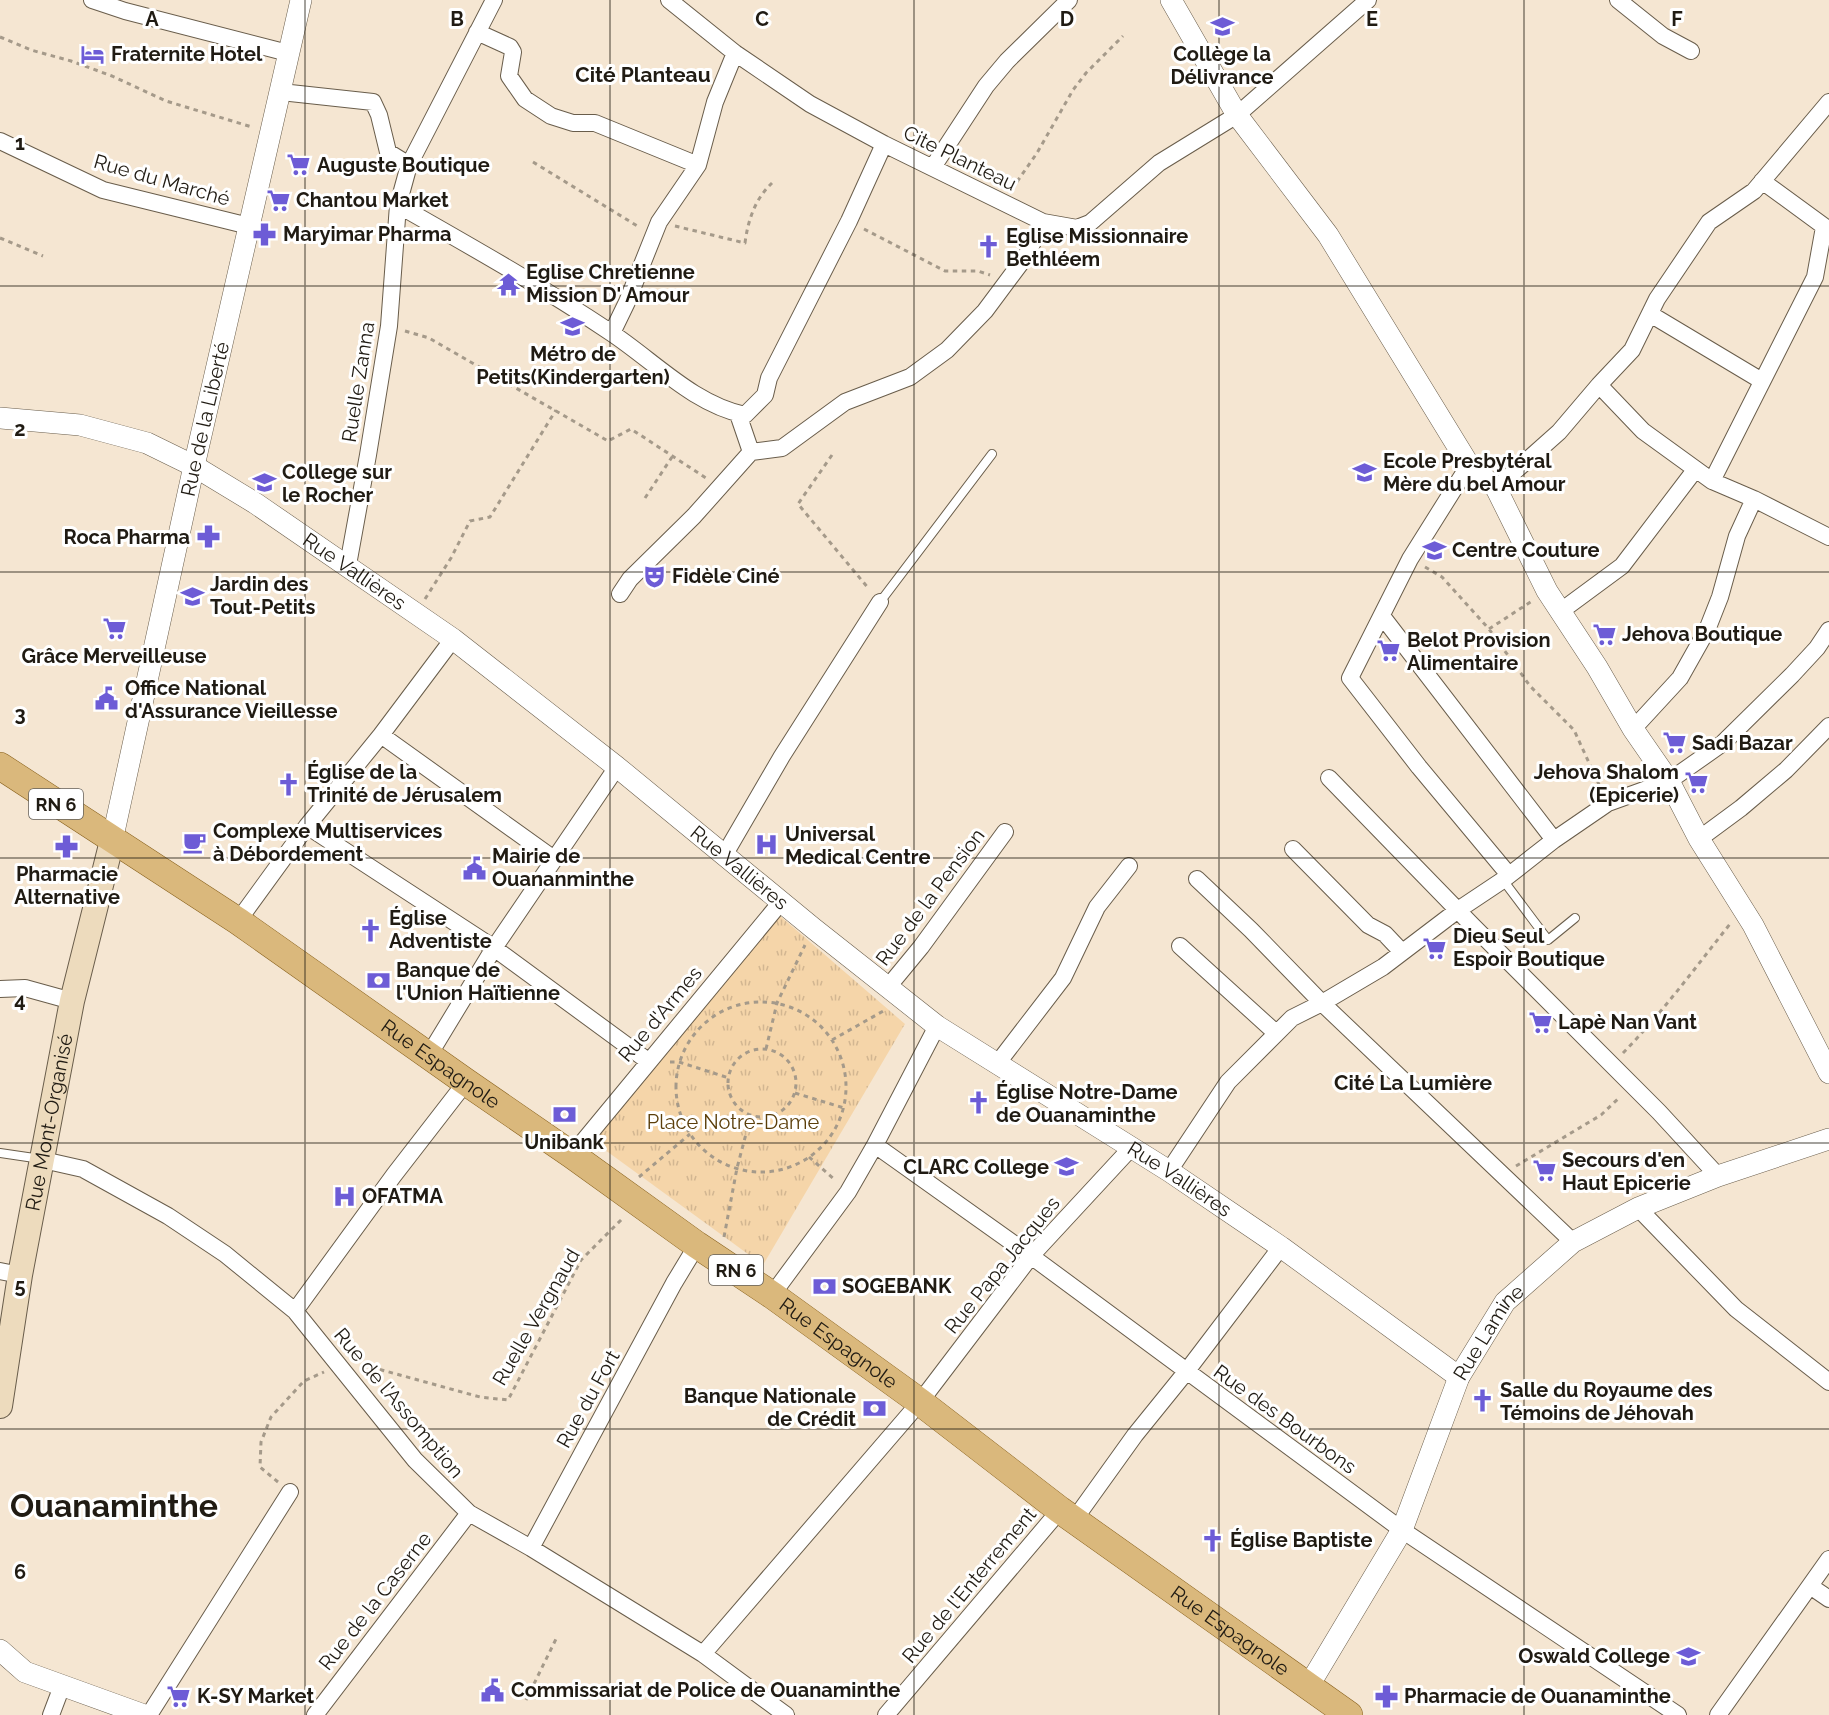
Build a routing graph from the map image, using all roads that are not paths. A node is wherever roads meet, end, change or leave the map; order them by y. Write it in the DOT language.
graph roads {
  1 [pos="92,0"];
  2 [pos="301,0"];
  3 [pos="494,0"];
  4 [pos="669,0"];
  5 [pos="1069,0"];
  6 [pos="1368,0"];
  7 [pos="1618,0"];
  8 [pos="1175,1"];
  9 [pos="477,32"];
  10 [pos="1690,51"];
  11 [pos="288,53"];
  12 [pos="735,53"];
  13 [pos="281,92"];
  14 [pos="1829,102"];
  15 [pos="1237,115"];
  16 [pos="0,141"];
  17 [pos="884,144"];
  18 [pos="409,165"];
  19 [pos="698,165"];
  20 [pos="933,167"];
  21 [pos="1762,182"];
  22 [pos="398,205"];
  23 [pos="1043,222"];
  24 [pos="249,226"];
  25 [pos="1827,229"];
  26 [pos="1650,314"];
  27 [pos="612,333"];
  28 [pos="1762,381"];
  29 [pos="1599,385"];
  30 [pos="738,414"];
  31 [pos="0,418"];
  32 [pos="751,452"];
  33 [pos="992,454"];
  34 [pos="1469,465"];
  35 [pos="194,466"];
  36 [pos="1695,470"];
  37 [pos="1712,481"];
  38 [pos="1496,488"];
  39 [pos="1754,499"];
  40 [pos="1829,537"];
  41 [pos="348,565"];
  42 [pos="620,594"];
  43 [pos="880,602"];
  44 [pos="1561,611"];
  45 [pos="1382,616"];
  46 [pos="1829,630"];
  47 [pos="453,639"];
  48 [pos="1829,726"];
  49 [pos="1633,729"];
  50 [pos="381,735"];
  51 [pos="0,766"];
  52 [pos="617,767"];
  53 [pos="1329,778"];
  54 [pos="1669,782"];
  55 [pos="308,826"];
  56 [pos="1005,832"];
  57 [pos="1699,839"];
  58 [pos="1554,840"];
  59 [pos="112,841"];
  60 [pos="1293,849"];
  61 [pos="725,854"];
  62 [pos="555,859"];
  63 [pos="1129,866"];
  64 [pos="1506,878"];
  65 [pos="1197,879"];
  66 [pos="782,902"];
  67 [pos="1458,910"];
  68 [pos="1575,918"];
  69 [pos="238,921"];
  70 [pos="1180,946"];
  71 [pos="494,948"];
  72 [pos="1402,952"];
  73 [pos="0,989"];
  74 [pos="896,993"];
  75 [pos="72,1001"];
  76 [pos="1322,1003"];
  77 [pos="937,1026"];
  78 [pos="1276,1034"];
  79 [pos="429,1055"];
  80 [pos="648,1061"];
  81 [pos="997,1064"];
  82 [pos="1829,1073"];
  83 [pos="466,1082"];
  84 [pos="1829,1139"];
  85 [pos="876,1145"];
  86 [pos="1131,1148"];
  87 [pos="0,1153"];
  88 [pos="573,1155"];
  89 [pos="43,1160"];
  90 [pos="1169,1171"];
  91 [pos="1718,1176"];
  92 [pos="1638,1208"];
  93 [pos="1573,1242"];
  94 [pos="1281,1247"];
  95 [pos="703,1253"];
  96 [pos="1031,1256"];
  97 [pos="10,1273"];
  98 [pos="772,1295"];
  99 [pos="295,1311"];
  100 [pos="1186,1372"];
  101 [pos="1459,1377"];
  102 [pos="1829,1383"];
  103 [pos="0,1406"];
  104 [pos="911,1412"];
  105 [pos="290,1492"];
  106 [pos="469,1513"];
  107 [pos="1067,1515"];
  108 [pos="1402,1530"];
  109 [pos="531,1548"];
  110 [pos="1829,1559"];
  111 [pos="1810,1586"];
  112 [pos="1829,1599"];
  113 [pos="0,1650"];
  114 [pos="703,1654"];
  115 [pos="62,1686"];
  116 [pos="1308,1687"];
  117 [pos="51,1715"];
  118 [pos="144,1715"];
  119 [pos="149,1715"];
  120 [pos="315,1715"];
  121 [pos="786,1715"];
  122 [pos="886,1715"];
  123 [pos="1349,1715"];
  124 [pos="1678,1715"];
  125 [pos="1718,1715"];
  1 -- 11 [label="street"];
  2 -- 11 [label="street, Rue de la Liberté"];
  3 -- 9 [label="street, Ruelle Zanna"];
  4 -- 12 [label="street, Cite Planteau"];
  5 -- 20 [label="street"];
  6 -- 15 [label="street, Cite Planteau"];
  7 -- 10 [label="street"];
  8 -- 15 [label="street"];
  9 -- 18 [label="street, Ruelle Zanna"];
  9 -- 19 [label="street"];
  11 -- 13 [label="street, Rue de la Liberté"];
  12 -- 17 [label="street, Cite Planteau"];
  12 -- 19 [label="street"];
  13 -- 18 [label="street"];
  13 -- 24 [label="street, Rue de la Liberté"];
  14 -- 21 [label="street"];
  15 -- 23 [label="street, Cite Planteau"];
  15 -- 34 [label="street"];
  16 -- 24 [label="street, Rue du Marché"];
  17 -- 20 [label="street, Cite Planteau"];
  17 -- 30 [label="street"];
  18 -- 22 [label="street, Ruelle Zanna"];
  19 -- 27 [label="street"];
  20 -- 23 [label="street, Cite Planteau"];
  21 -- 25 [label="street"];
  21 -- 26 [label="street"];
  22 -- 27 [label="street"];
  22 -- 41 [label="street, Ruelle Zanna"];
  23 -- 32 [label="street"];
  24 -- 35 [label="street, Rue de la Liberté"];
  25 -- 28 [label="street"];
  26 -- 28 [label="street"];
  26 -- 29 [label="street"];
  27 -- 30 [label="street"];
  28 -- 37 [label="street"];
  29 -- 36 [label="street"];
  29 -- 38 [label="street"];
  30 -- 32 [label="street"];
  31 -- 35 [label="street, Rue Vallières"];
  32 -- 42 [label="street"];
  33 -- 43 [label="lane"];
  34 -- 38 [label="street"];
  34 -- 45 [label="street"];
  35 -- 41 [label="street, Rue Vallières"];
  35 -- 59 [label="street, Rue de la Liberté"];
  36 -- 37 [label="street"];
  36 -- 44 [label="street"];
  37 -- 39 [label="street"];
  38 -- 44 [label="street"];
  39 -- 40 [label="street"];
  39 -- 49 [label="street"];
  41 -- 47 [label="street, Rue Vallières"];
  43 -- 61 [label="street"];
  44 -- 49 [label="street"];
  45 -- 58 [label="street"];
  45 -- 64 [label="street"];
  46 -- 54 [label="street"];
  47 -- 50 [label="street"];
  47 -- 52 [label="street, Rue Vallières"];
  48 -- 57 [label="street"];
  49 -- 54 [label="street"];
  50 -- 55 [label="street"];
  50 -- 62 [label="street"];
  51 -- 59 [label="main road, RN 6"];
  52 -- 61 [label="street, Rue Vallières"];
  52 -- 62 [label="street"];
  53 -- 67 [label="street"];
  54 -- 57 [label="street"];
  54 -- 58 [label="street"];
  55 -- 69 [label="street"];
  55 -- 71 [label="street"];
  56 -- 74 [label="street, Rue de la Pension"];
  57 -- 82 [label="street"];
  58 -- 64 [label="street"];
  59 -- 69 [label="main road, Rue Espagnole / RN 6"];
  59 -- 75 [label="main road, Rue Mont-Organisé"];
  60 -- 72 [label="street"];
  61 -- 66 [label="street, Rue Vallières"];
  62 -- 71 [label="street"];
  63 -- 81 [label="street"];
  64 -- 67 [label="street"];
  64 -- 68 [label="lane"];
  65 -- 76 [label="street"];
  66 -- 74 [label="street, Rue Vallières"];
  66 -- 80 [label="street, Rue d'Armes"];
  67 -- 72 [label="street"];
  67 -- 91 [label="street"];
  69 -- 79 [label="main road, Rue Espagnole / RN 6"];
  70 -- 78 [label="street"];
  71 -- 79 [label="street"];
  71 -- 80 [label="street"];
  72 -- 76 [label="street"];
  73 -- 75 [label="street"];
  74 -- 77 [label="street, Rue Vallières"];
  75 -- 89 [label="main road, Rue Mont-Organisé"];
  76 -- 78 [label="street"];
  76 -- 93 [label="street"];
  77 -- 81 [label="street, Rue Vallières"];
  77 -- 85 [label="street"];
  78 -- 90 [label="street"];
  79 -- 83 [label="main road, Rue Espagnole / RN 6"];
  80 -- 88 [label="street, Rue d'Armes"];
  81 -- 86 [label="street, Rue Vallières"];
  83 -- 88 [label="main road, Rue Espagnole / RN 6"];
  83 -- 99 [label="street"];
  84 -- 91 [label="street, Rue Lamine"];
  85 -- 96 [label="street, Rue des Bourbons"];
  85 -- 98 [label="street"];
  86 -- 90 [label="street, Rue Vallières"];
  86 -- 96 [label="street, Rue Papa Jacques"];
  87 -- 89 [label="lane"];
  88 -- 95 [label="main road, Rue Espagnole / RN 6"];
  89 -- 97 [label="main road, Rue Mont-Organisé"];
  89 -- 99 [label="street, Rue de l'Assomption"];
  90 -- 94 [label="street, Rue Vallières"];
  91 -- 92 [label="street, Rue Lamine"];
  92 -- 93 [label="street, Rue Lamine"];
  92 -- 102 [label="street"];
  93 -- 101 [label="street, Rue Lamine"];
  94 -- 100 [label="street, Rue de l'Enterrement"];
  94 -- 101 [label="street, Rue Vallières"];
  95 -- 98 [label="main road, Rue Espagnole / RN 6"];
  95 -- 109 [label="street, Rue du Fort"];
  96 -- 100 [label="street, Rue des Bourbons"];
  96 -- 104 [label="street, Rue Papa Jacques"];
  97 -- 103 [label="main road, Rue Mont-Organisé"];
  98 -- 104 [label="main road, Rue Espagnole / RN 6"];
  99 -- 106 [label="street, Rue de l'Assomption"];
  100 -- 107 [label="street, Rue de l'Enterrement"];
  100 -- 108 [label="street, Rue des Bourbons"];
  101 -- 108 [label="street, Rue Lamine"];
  104 -- 107 [label="main road, Rue Espagnole / RN 6"];
  104 -- 114 [label="street, Rue Papa Jacques"];
  105 -- 119 [label="street"];
  106 -- 109 [label="street, Rue de l'Assomption"];
  106 -- 120 [label="street, Rue de la Caserne"];
  107 -- 116 [label="main road, Rue Espagnole / RN 6"];
  107 -- 122 [label="street, Rue de l'Enterrement"];
  108 -- 116 [label="street, Rue Lamine"];
  108 -- 124 [label="street, Rue des Bourbons"];
  109 -- 114 [label="street, Rue de l'Assomption"];
  110 -- 111 [label="street"];
  111 -- 112 [label="street"];
  111 -- 125 [label="street"];
  113 -- 115 [label="street"];
  114 -- 121 [label="street, Rue de l'Assomption"];
  115 -- 117 [label="street"];
  115 -- 118 [label="street"];
  116 -- 123 [label="main road, Rue Espagnole / RN 6"];
}
